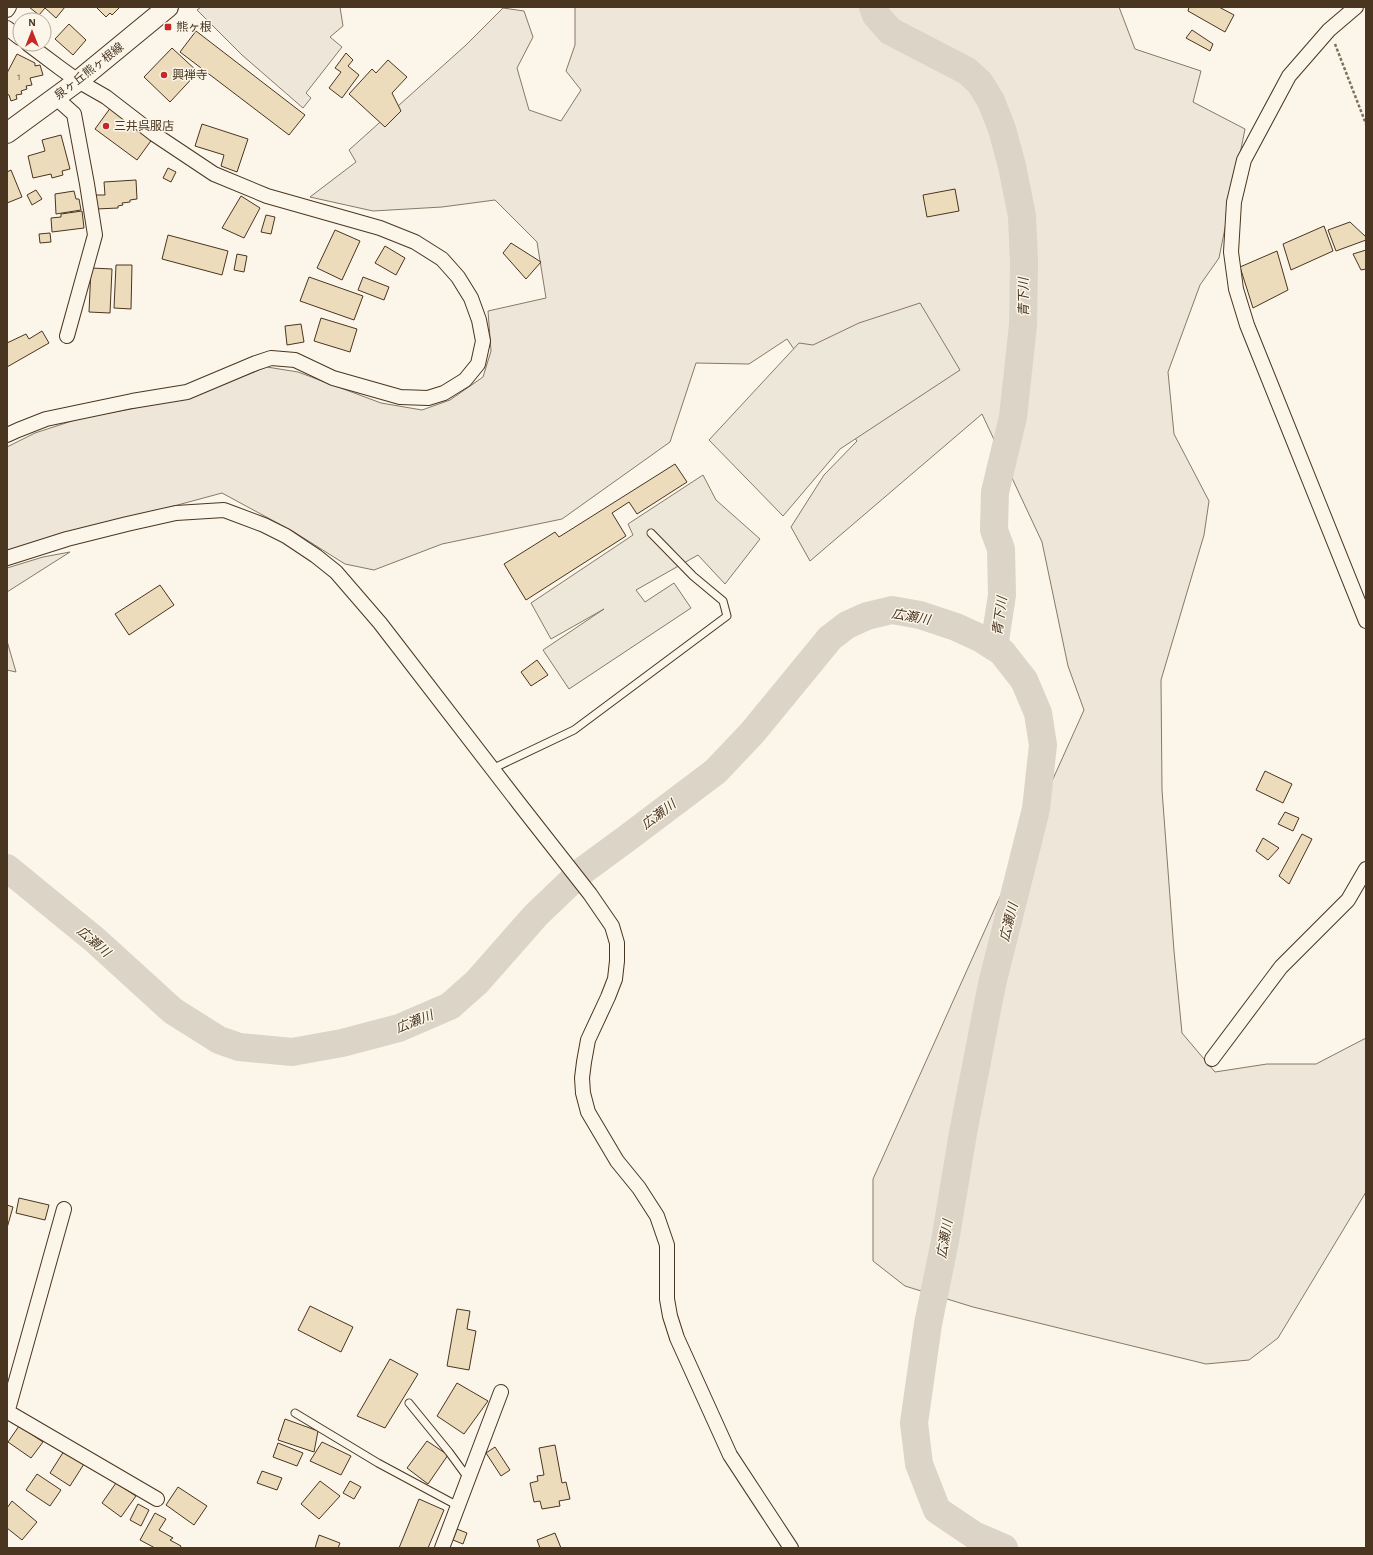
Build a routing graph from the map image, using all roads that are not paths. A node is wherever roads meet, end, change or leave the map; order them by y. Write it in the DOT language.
graph roads {
  1 [pos="9,7"];
  2 [pos="168,7"];
  3 [pos="1356,7"];
  4 [pos="7,10"];
  5 [pos="39,52"];
  6 [pos="78,81"];
  7 [pos="55,98"];
  8 [pos="7,133"];
  9 [pos="68,336"];
  10 [pos="7,435"];
  11 [pos="651,534"];
  12 [pos="7,558"];
  13 [pos="1366,621"];
  14 [pos="492,769"];
  15 [pos="1366,869"];
  16 [pos="1212,1059"];
  17 [pos="64,1209"];
  18 [pos="501,1392"];
  19 [pos="409,1403"];
  20 [pos="8,1412"];
  21 [pos="295,1413"];
  22 [pos="468,1478"];
  23 [pos="157,1499"];
  24 [pos="458,1506"];
  25 [pos="442,1548"];
  26 [pos="791,1548"];
  1 -- 4 [label="street"];
  2 -- 6 [label="main road, 泉ヶ丘熊ヶ根線"];
  3 -- 13 [label="street"];
  5 -- 6 [label="street"];
  6 -- 7 [label="main road, 泉ヶ丘熊ヶ根線"];
  6 -- 10 [label="street"];
  7 -- 8 [label="main road, 泉ヶ丘熊ヶ根線"];
  7 -- 9 [label="street"];
  11 -- 14 [label="lane"];
  12 -- 14 [label="street"];
  14 -- 26 [label="street"];
  15 -- 16 [label="street"];
  17 -- 20 [label="street"];
  18 -- 22 [label="street"];
  19 -- 22 [label="lane"];
  20 -- 23 [label="street"];
  21 -- 24 [label="lane"];
  22 -- 24 [label="street"];
  24 -- 25 [label="street"];
}
